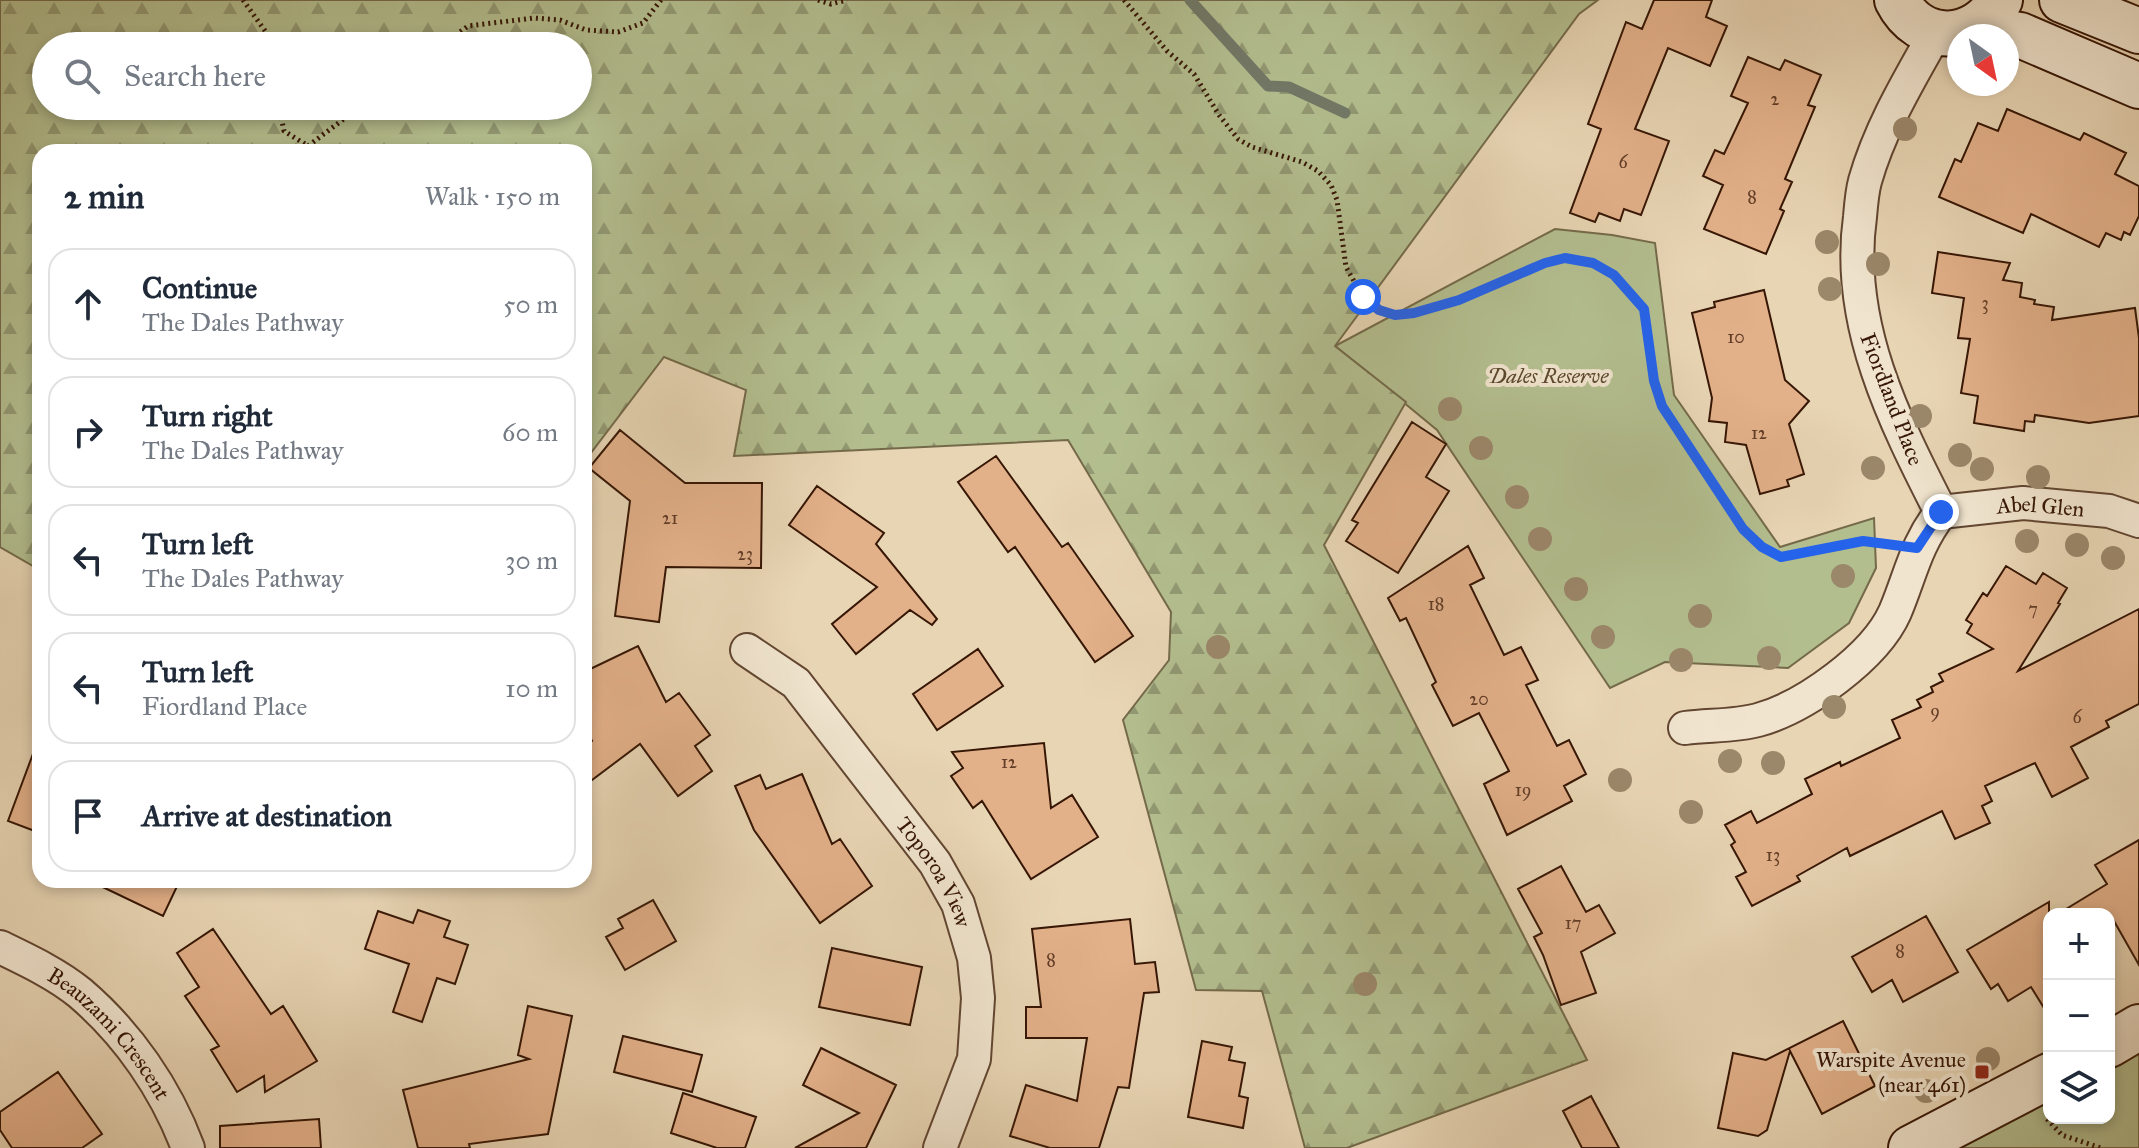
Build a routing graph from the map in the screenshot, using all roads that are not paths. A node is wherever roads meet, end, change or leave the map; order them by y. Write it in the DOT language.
graph roads {
  1 [pos="1897,0"];
  2 [pos="2000,0"];
  3 [pos="2062,0"];
  4 [pos="1977,24"];
  5 [pos="1947,31"];
  6 [pos="2139,31"];
  7 [pos="2019,35"];
  8 [pos="1947,37"];
  9 [pos="2139,86"];
  10 [pos="1941,512"];
  11 [pos="2139,521"];
  12 [pos="747,650"];
  13 [pos="1685,728"];
  14 [pos="0,947"];
  15 [pos="2038,1082"];
  16 [pos="188,1148"];
  17 [pos="940,1148"];
  18 [pos="1911,1148"];
  1 -- 5 [label="street"];
  2 -- 4 [label="street"];
  3 -- 6 [label="street"];
  7 -- 9 [label="street"];
  8 -- 10 [label="street, Fiordland Place"];
  10 -- 11 [label="street, Abel Glen"];
  10 -- 13 [label="street"];
  12 -- 17 [label="street, Toporoa View"];
  14 -- 16 [label="street, Beauzami Crescent"];
  15 -- 18 [label="street"];
}
